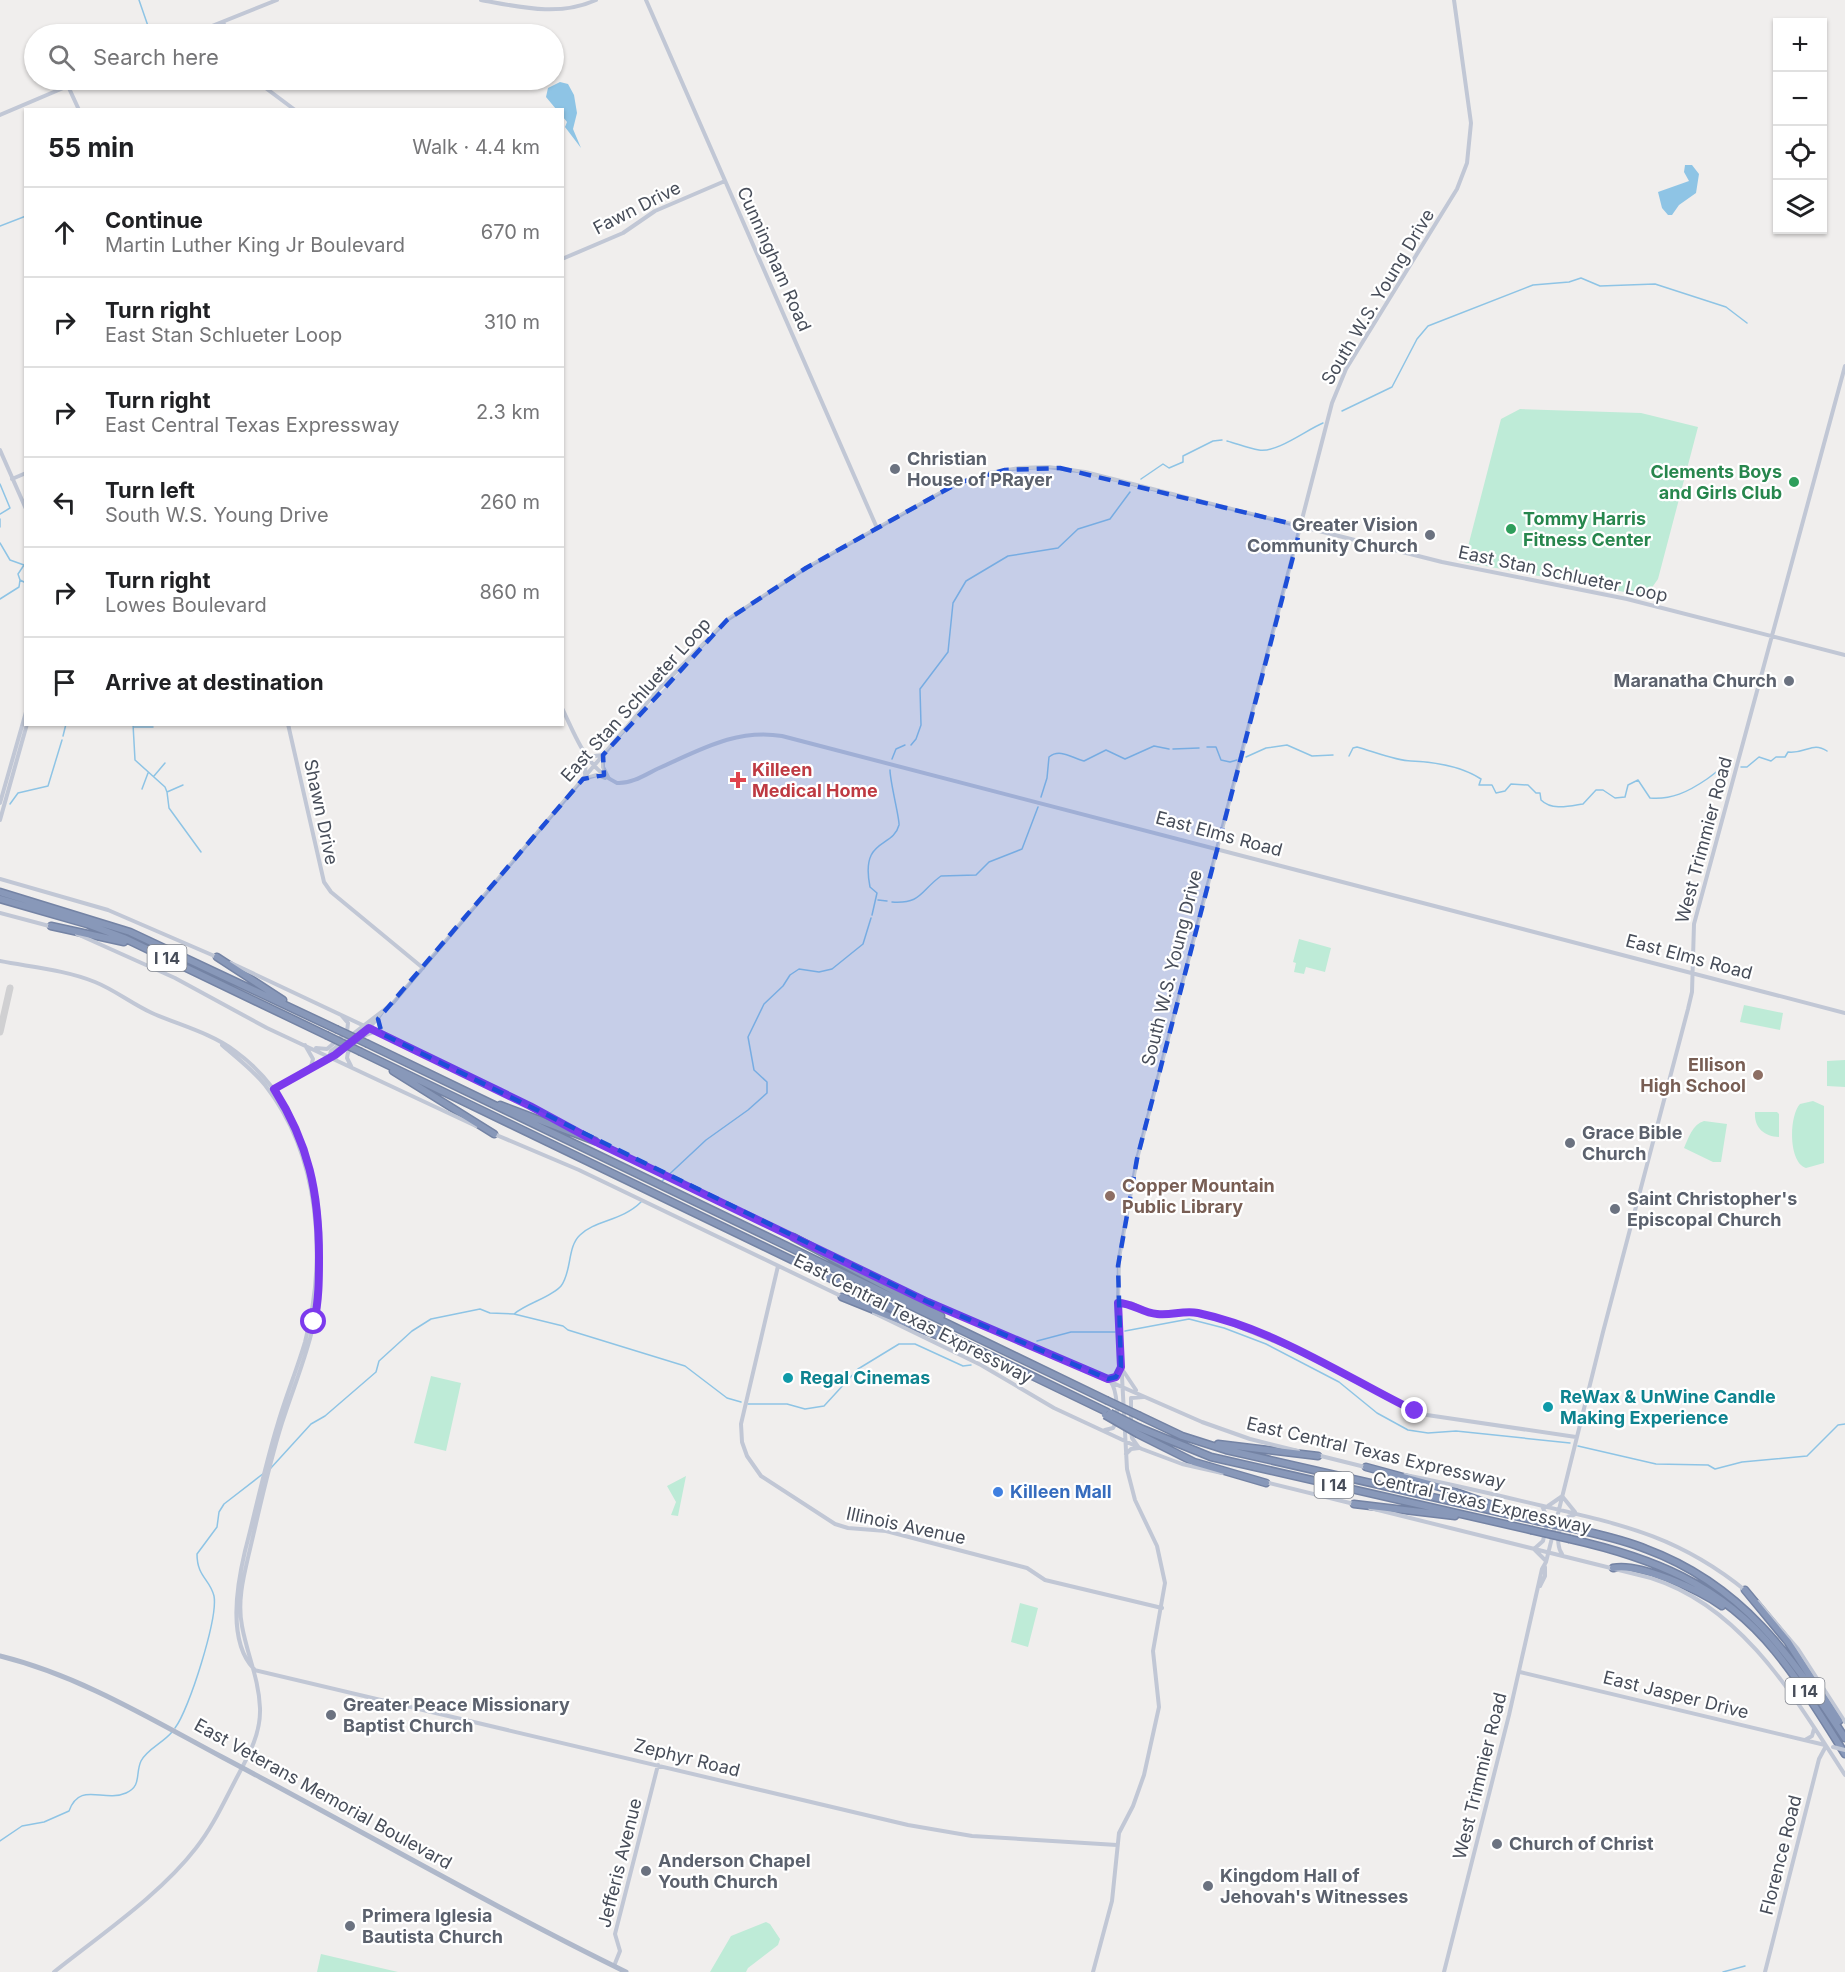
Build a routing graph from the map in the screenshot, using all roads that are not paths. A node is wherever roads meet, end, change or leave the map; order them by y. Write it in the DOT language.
graph roads {
  1 [pos="277,0"];
  2 [pos="481,0"];
  3 [pos="596,0"];
  4 [pos="646,0"];
  5 [pos="1454,0"];
  6 [pos="223,22"];
  7 [pos="218,24"];
  8 [pos="57,90"];
  9 [pos="70,90"];
  10 [pos="268,90"];
  11 [pos="78,108"];
  12 [pos="292,108"];
  13 [pos="0,115"];
  14 [pos="725,181"];
  15 [pos="564,258"];
  16 [pos="1845,366"];
  17 [pos="0,450"];
  18 [pos="24,474"];
  19 [pos="12,479"];
  20 [pos="24,505"];
  21 [pos="1301,526"];
  22 [pos="877,528"];
  23 [pos="1772,636"];
  24 [pos="1845,655"];
  25 [pos="564,712"];
  26 [pos="24,719"];
  27 [pos="26,726"];
  28 [pos="288,726"];
  29 [pos="603,755"];
  30 [pos="585,757"];
  31 [pos="594,766"];
  32 [pos="608,778"];
  33 [pos="583,779"];
  34 [pos="0,804"];
  35 [pos="0,820"];
  36 [pos="1217,848"];
  37 [pos="0,879"];
  38 [pos="0,892"];
  39 [pos="0,899"];
  40 [pos="0,913"];
  41 [pos="51,926"];
  42 [pos="142,947"];
  43 [pos="217,957"];
  44 [pos="0,961"];
  45 [pos="423,968"];
  46 [pos="1692,972"];
  47 [pos="295,1009"];
  48 [pos="1845,1012"];
  49 [pos="338,1014"];
  50 [pos="375,1018"];
  51 [pos="352,1020"];
  52 [pos="366,1026"];
  53 [pos="379,1033"];
  54 [pos="304,1044"];
  55 [pos="312,1048"];
  56 [pos="329,1057"];
  57 [pos="372,1058"];
  58 [pos="354,1069"];
  59 [pos="310,1070"];
  60 [pos="272,1090"];
  61 [pos="483,1100"];
  62 [pos="494,1134"];
  63 [pos="595,1141"];
  64 [pos="793,1237"];
  65 [pos="778,1266"];
  66 [pos="842,1297"];
  67 [pos="1118,1303"];
  68 [pos="978,1338"];
  69 [pos="307,1342"];
  70 [pos="988,1355"];
  71 [pos="1121,1367"];
  72 [pos="1109,1379"];
  73 [pos="1122,1385"];
  74 [pos="1138,1393"];
  75 [pos="1152,1399"];
  76 [pos="1101,1430"];
  77 [pos="1139,1431"];
  78 [pos="1182,1436"];
  79 [pos="1576,1437"];
  80 [pos="1124,1441"];
  81 [pos="1138,1448"];
  82 [pos="1126,1455"];
  83 [pos="1318,1456"];
  84 [pos="1366,1467"];
  85 [pos="1266,1483"];
  86 [pos="1562,1496"];
  87 [pos="1354,1504"];
  88 [pos="1543,1506"];
  89 [pos="1558,1510"];
  90 [pos="1578,1514"];
  91 [pos="1481,1519"];
  92 [pos="1526,1519"];
  93 [pos="1534,1549"];
  94 [pos="1548,1552"];
  95 [pos="1565,1556"];
  96 [pos="1546,1565"];
  97 [pos="1613,1569"];
  98 [pos="1540,1586"];
  99 [pos="1745,1590"];
  100 [pos="1162,1608"];
  101 [pos="1759,1633"];
  102 [pos="0,1656"];
  103 [pos="254,1670"];
  104 [pos="1520,1672"];
  105 [pos="1845,1722"];
  106 [pos="1815,1728"];
  107 [pos="1845,1732"];
  108 [pos="1845,1738"];
  109 [pos="1806,1740"];
  110 [pos="1826,1746"];
  111 [pos="1845,1752"];
  112 [pos="1820,1757"];
  113 [pos="1833,1757"];
  114 [pos="658,1765"];
  115 [pos="243,1767"];
  116 [pos="1845,1774"];
  117 [pos="1117,1845"];
  118 [pos="614,1966"];
  119 [pos="623,1971"];
  120 [pos="54,1972"];
  121 [pos="1093,1972"];
  122 [pos="1444,1972"];
  123 [pos="1765,1972"];
  1 -- 6 [label="main road"];
  2 -- 3 [label="main road"];
  4 -- 14 [label="main road, Cunningham Road"];
  5 -- 21 [label="main road, South W.S. Young Drive"];
  6 -- 7 [label="main road"];
  8 -- 13 [label="main road"];
  9 -- 11 [label="main road"];
  10 -- 12 [label="main road"];
  14 -- 15 [label="main road, Fawn Drive"];
  14 -- 22 [label="main road, Cunningham Road"];
  16 -- 23 [label="main road, West Trimmier Road"];
  17 -- 19 [label="main road"];
  18 -- 19 [label="main road"];
  19 -- 20 [label="main road"];
  21 -- 22 [label="main road, East Stan Schlueter Loop"];
  21 -- 23 [label="main road, East Stan Schlueter Loop"];
  21 -- 36 [label="main road, South W.S. Young Drive"];
  22 -- 29 [label="main road, East Stan Schlueter Loop"];
  23 -- 24 [label="main road, East Stan Schlueter Loop"];
  23 -- 46 [label="main road, West Trimmier Road"];
  25 -- 30 [label="main road"];
  26 -- 34 [label="main road"];
  27 -- 35 [label="main road"];
  28 -- 45 [label="main road, Shawn Drive"];
  29 -- 30 [label="main road"];
  29 -- 31 [label="main road, East Stan Schlueter Loop"];
  29 -- 32 [label="main road"];
  30 -- 31 [label="main road"];
  30 -- 33 [label="main road"];
  31 -- 32 [label="main road"];
  31 -- 33 [label="main road, East Stan Schlueter Loop"];
  32 -- 33 [label="main road, East Elms Road"];
  32 -- 36 [label="main road, East Elms Road"];
  33 -- 45 [label="main road, East Stan Schlueter Loop"];
  36 -- 46 [label="main road, East Elms Road"];
  36 -- 67 [label="main road, South W.S. Young Drive"];
  37 -- 43 [label="main road, East Central Texas Expressway"];
  38 -- 47 [label="highway, Central Texas Expressway / I 14"];
  39 -- 42 [label="highway, Central Texas Expressway / I 14"];
  40 -- 41 [label="main road, East Central Texas Expressway"];
  41 -- 42 [label="highway"];
  41 -- 54 [label="main road, East Central Texas Expressway"];
  42 -- 57 [label="highway, Central Texas Expressway / I 14, bridge"];
  43 -- 47 [label="highway"];
  43 -- 49 [label="main road, East Central Texas Expressway"];
  44 -- 60 [label="main road"];
  45 -- 50 [label="main road, East Stan Schlueter Loop"];
  46 -- 48 [label="main road, East Elms Road"];
  46 -- 79 [label="main road, West Trimmier Road"];
  47 -- 61 [label="highway, Central Texas Expressway / I 14, bridge"];
  49 -- 51 [label="main road, East Central Texas Expressway"];
  49 -- 55 [label="main road"];
  50 -- 51 [label="main road"];
  50 -- 52 [label="main road, East Stan Schlueter Loop"];
  50 -- 53 [label="main road"];
  51 -- 52 [label="main road, East Central Texas Expressway"];
  52 -- 53 [label="main road, East Central Texas Expressway"];
  52 -- 56 [label="main road, East Stan Schlueter Loop"];
  53 -- 58 [label="main road"];
  53 -- 63 [label="main road, East Central Texas Expressway"];
  54 -- 55 [label="main road, East Central Texas Expressway"];
  54 -- 59 [label="main road"];
  55 -- 56 [label="main road, East Central Texas Expressway"];
  56 -- 58 [label="main road, East Central Texas Expressway"];
  56 -- 59 [label="main road, East Stan Schlueter Loop"];
  57 -- 62 [label="highway"];
  57 -- 70 [label="highway, Central Texas Expressway / I 14"];
  58 -- 62 [label="main road, East Central Texas Expressway"];
  59 -- 60 [label="main road, East Stan Schlueter Loop"];
  60 -- 69 [label="main road"];
  61 -- 63 [label="highway"];
  61 -- 68 [label="highway, Central Texas Expressway / I 14"];
  62 -- 65 [label="main road, East Central Texas Expressway"];
  63 -- 64 [label="main road, East Central Texas Expressway"];
  64 -- 68 [label="highway"];
  64 -- 72 [label="main road, East Central Texas Expressway"];
  65 -- 66 [label="main road, East Central Texas Expressway"];
  65 -- 100 [label="main road, Illinois Avenue"];
  66 -- 70 [label="highway"];
  66 -- 76 [label="main road, East Central Texas Expressway"];
  67 -- 71 [label="main road, South W.S. Young Drive"];
  67 -- 79 [label="main road"];
  68 -- 78 [label="highway, Central Texas Expressway / I 14, bridge"];
  69 -- 103 [label="main road"];
  69 -- 103 [label="main road"];
  70 -- 77 [label="highway, Central Texas Expressway / I 14, bridge"];
  71 -- 72 [label="main road"];
  71 -- 73 [label="main road, South W.S. Young Drive"];
  71 -- 74 [label="main road"];
  72 -- 73 [label="main road, East Central Texas Expressway"];
  72 -- 76 [label="main road"];
  73 -- 74 [label="main road, East Central Texas Expressway"];
  73 -- 80 [label="main road, South W.S. Young Drive"];
  74 -- 75 [label="main road, East Central Texas Expressway"];
  75 -- 81 [label="main road"];
  75 -- 83 [label="main road, East Central Texas Expressway"];
  76 -- 80 [label="main road, East Central Texas Expressway"];
  77 -- 85 [label="highway"];
  77 -- 91 [label="highway, Central Texas Expressway / I 14"];
  78 -- 83 [label="highway"];
  78 -- 92 [label="highway, Central Texas Expressway / I 14"];
  79 -- 86 [label="main road, West Trimmier Road"];
  80 -- 81 [label="main road, East Central Texas Expressway"];
  80 -- 82 [label="main road, South W.S. Young Drive"];
  81 -- 82 [label="main road"];
  81 -- 85 [label="main road, East Central Texas Expressway"];
  82 -- 100 [label="main road, South W.S. Young Drive"];
  83 -- 84 [label="main road, East Central Texas Expressway"];
  84 -- 88 [label="main road, East Central Texas Expressway"];
  84 -- 92 [label="highway"];
  85 -- 87 [label="main road, East Central Texas Expressway"];
  86 -- 88 [label="main road"];
  86 -- 89 [label="main road, West Trimmier Road"];
  86 -- 90 [label="main road"];
  87 -- 91 [label="highway"];
  87 -- 93 [label="main road, East Central Texas Expressway"];
  88 -- 89 [label="main road, East Central Texas Expressway"];
  88 -- 93 [label="main road"];
  89 -- 90 [label="main road, East Central Texas Expressway"];
  89 -- 94 [label="main road, West Trimmier Road"];
  90 -- 95 [label="main road"];
  90 -- 99 [label="main road, East Central Texas Expressway"];
  91 -- 101 [label="highway, Central Texas Expressway / I 14, bridge"];
  92 -- 108 [label="highway, Central Texas Expressway / I 14, bridge"];
  93 -- 94 [label="main road, East Central Texas Expressway"];
  93 -- 96 [label="main road"];
  94 -- 95 [label="main road, East Central Texas Expressway"];
  94 -- 96 [label="main road, West Trimmier Road"];
  95 -- 96 [label="main road"];
  95 -- 97 [label="main road, East Central Texas Expressway"];
  96 -- 98 [label="main road, West Trimmier Road"];
  96 -- 98 [label="main road, West Trimmier Road"];
  97 -- 101 [label="highway"];
  97 -- 106 [label="main road, East Central Texas Expressway"];
  98 -- 104 [label="main road, West Trimmier Road"];
  99 -- 105 [label="main road, East Central Texas Expressway"];
  99 -- 107 [label="highway"];
  100 -- 117 [label="main road, South W.S. Young Drive"];
  101 -- 111 [label="highway, Central Texas Expressway / I 14"];
  102 -- 115 [label="main road, East Veterans Memorial Boulevard"];
  103 -- 114 [label="main road, Zephyr Road"];
  103 -- 115 [label="main road"];
  104 -- 109 [label="main road, East Jasper Drive"];
  104 -- 122 [label="main road, West Trimmier Road"];
  106 -- 109 [label="main road"];
  106 -- 110 [label="main road, East Central Texas Expressway"];
  109 -- 110 [label="main road, East Jasper Drive"];
  110 -- 111 [label="main road, East Jasper Drive, bridge"];
  110 -- 112 [label="main road, Florence Road"];
  110 -- 113 [label="main road, East Central Texas Expressway"];
  112 -- 113 [label="main road"];
  112 -- 123 [label="main road, Florence Road"];
  113 -- 116 [label="main road, East Central Texas Expressway"];
  114 -- 117 [label="main road, Zephyr Road"];
  114 -- 118 [label="main road, Jefferis Avenue"];
  115 -- 118 [label="main road, East Veterans Memorial Boulevard"];
  115 -- 120 [label="main road"];
  117 -- 121 [label="main road, South W.S. Young Drive"];
  118 -- 119 [label="main road, East Veterans Memorial Boulevard"];
}
